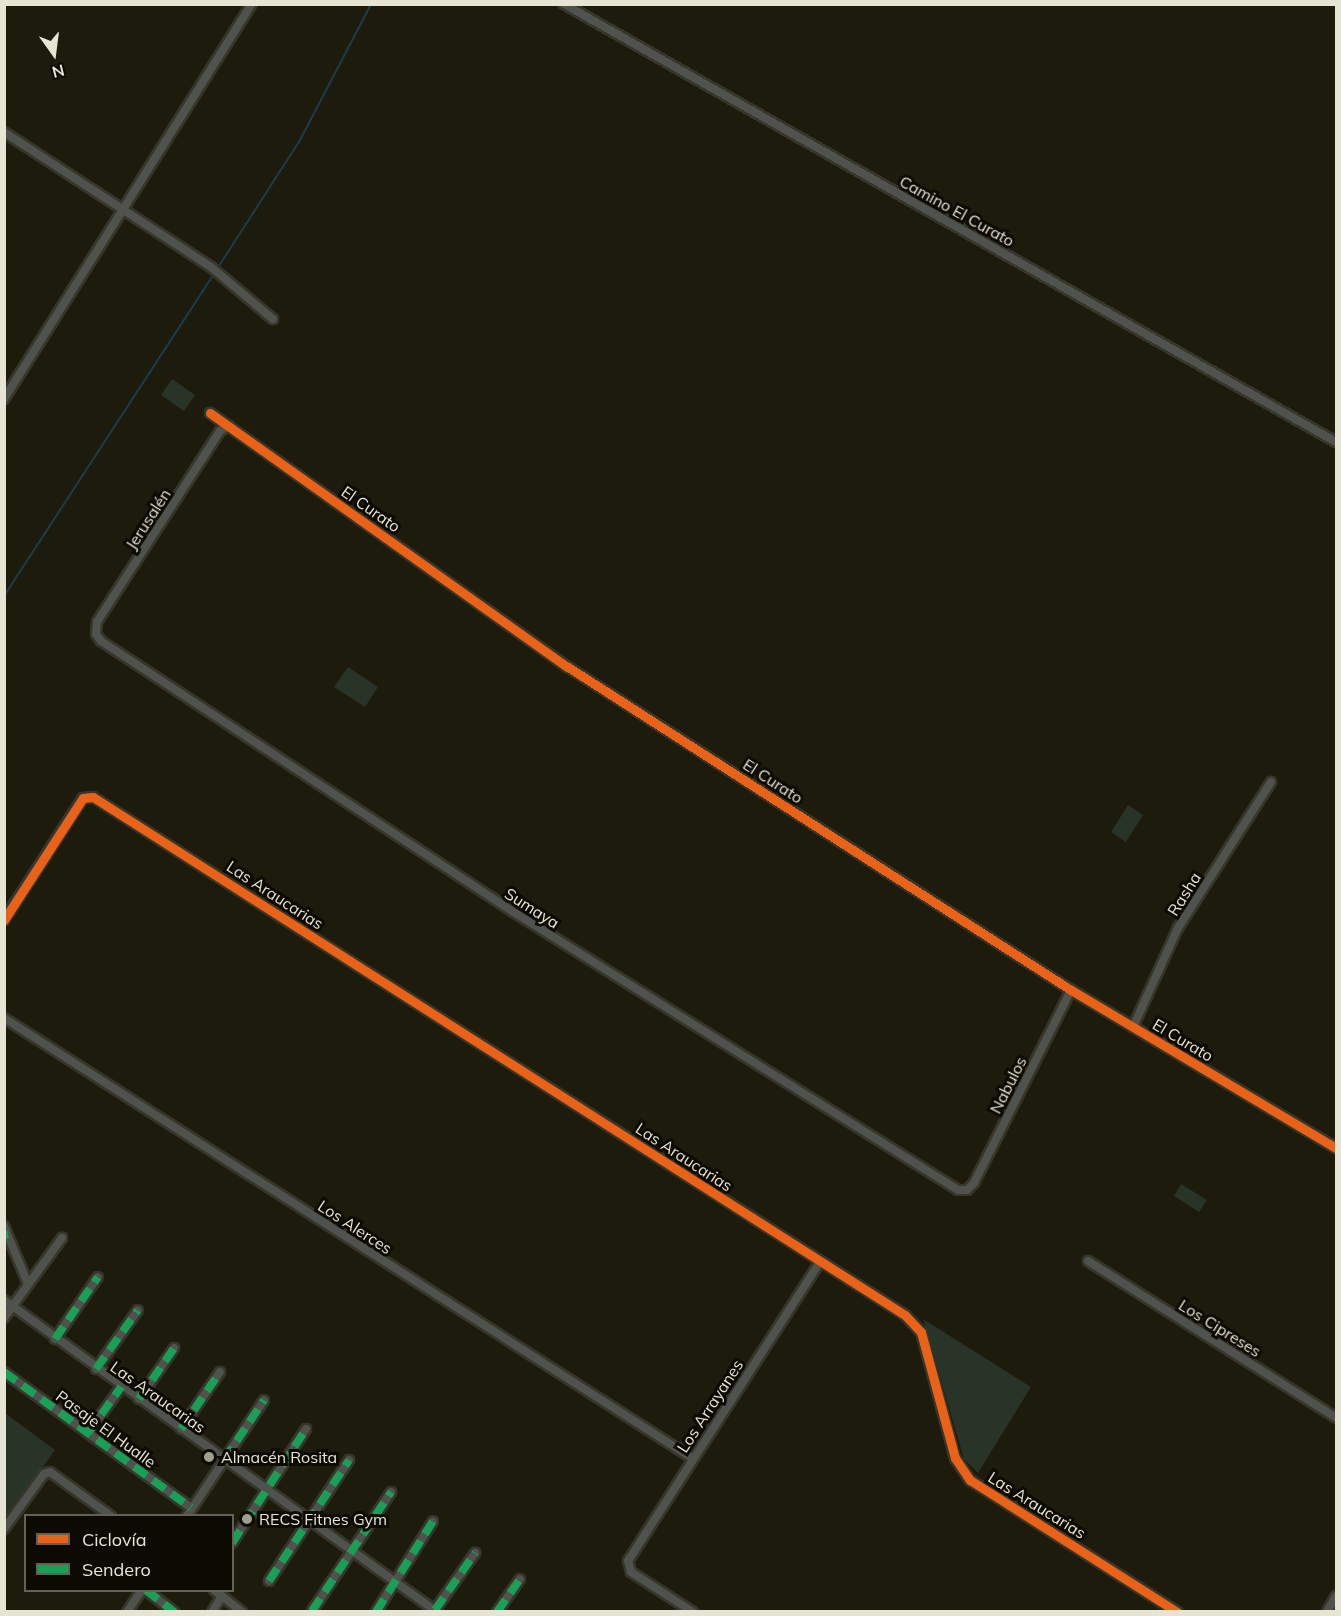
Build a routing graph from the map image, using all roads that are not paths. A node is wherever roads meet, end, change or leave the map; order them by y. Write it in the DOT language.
graph roads {
  1 [pos="252,4"];
  2 [pos="564,4"];
  3 [pos="4,132"];
  4 [pos="124,209"];
  5 [pos="273,319"];
  6 [pos="4,399"];
  7 [pos="210,413"];
  8 [pos="229,426"];
  9 [pos="1336,442"];
  10 [pos="95,630"];
  11 [pos="1271,782"];
  12 [pos="4,920"];
  13 [pos="1071,990"];
  14 [pos="4,1018"];
  15 [pos="1133,1028"];
  16 [pos="1336,1148"];
  17 [pos="967,1190"];
  18 [pos="6,1232"];
  19 [pos="62,1238"];
  20 [pos="820,1262"];
  21 [pos="1088,1262"];
  22 [pos="98,1277"];
  23 [pos="28,1284"];
  24 [pos="4,1300"];
  25 [pos="11,1308"];
  26 [pos="138,1310"];
  27 [pos="4,1318"];
  28 [pos="55,1339"];
  29 [pos="174,1348"];
  30 [pos="96,1369"];
  31 [pos="4,1372"];
  32 [pos="220,1372"];
  33 [pos="121,1387"];
  34 [pos="139,1399"];
  35 [pos="264,1400"];
  36 [pos="1336,1418"];
  37 [pos="306,1429"];
  38 [pos="182,1430"];
  39 [pos="88,1433"];
  40 [pos="692,1458"];
  41 [pos="224,1460"];
  42 [pos="349,1460"];
  43 [pos="267,1491"];
  44 [pos="391,1492"];
  45 [pos="189,1512"];
  46 [pos="110,1514"];
  47 [pos="309,1521"];
  48 [pos="433,1521"];
  49 [pos="4,1529"];
  50 [pos="234,1540"];
  51 [pos="351,1551"];
  52 [pos="475,1553"];
  53 [pos="520,1579"];
  54 [pos="269,1581"];
  55 [pos="394,1581"];
  56 [pos="142,1592"];
  57 [pos="147,1592"];
  58 [pos="217,1592"];
  59 [pos="222,1596"];
  60 [pos="1336,1596"];
  61 [pos="127,1611"];
  62 [pos="174,1611"];
  63 [pos="212,1611"];
  64 [pos="242,1611"];
  65 [pos="312,1611"];
  66 [pos="376,1611"];
  67 [pos="436,1611"];
  68 [pos="496,1611"];
  69 [pos="693,1611"];
  70 [pos="1177,1611"];
  71 [pos="1327,1611"];
  1 -- 4 [label="street"];
  2 -- 9 [label="street, Camino El Curato"];
  3 -- 4 [label="street"];
  4 -- 5 [label="street"];
  4 -- 6 [label="street"];
  7 -- 8 [label="street, El Curato"];
  8 -- 10 [label="street, Jerusalén"];
  8 -- 13 [label="street, El Curato"];
  10 -- 17 [label="street, Sumaya"];
  11 -- 15 [label="street, Rasha"];
  12 -- 20 [label="street, Las Araucarias"];
  13 -- 15 [label="street, El Curato"];
  13 -- 17 [label="street, Nabulos"];
  14 -- 40 [label="street, Los Alerces"];
  15 -- 16 [label="street, El Curato"];
  18 -- 23 [label="street"];
  19 -- 23 [label="street"];
  20 -- 40 [label="street, Los Arrayanes"];
  20 -- 70 [label="street, Las Araucarias"];
  21 -- 36 [label="street, Los Cipreses"];
  22 -- 28 [label="street"];
  23 -- 25 [label="street"];
  24 -- 25 [label="street, Las Araucarias"];
  25 -- 27 [label="street"];
  25 -- 28 [label="street, Las Araucarias"];
  26 -- 30 [label="street"];
  28 -- 30 [label="street, Las Araucarias"];
  29 -- 34 [label="street"];
  30 -- 33 [label="street, Las Araucarias"];
  31 -- 39 [label="street, Pasaje El Hualle"];
  32 -- 38 [label="street"];
  33 -- 34 [label="street, Las Araucarias"];
  33 -- 39 [label="street"];
  34 -- 38 [label="street, Las Araucarias"];
  35 -- 41 [label="street"];
  37 -- 43 [label="street"];
  38 -- 41 [label="street, Las Araucarias"];
  39 -- 45 [label="street, Pasaje El Hualle"];
  40 -- 69 [label="street, Los Arrayanes"];
  41 -- 43 [label="street, Las Araucarias"];
  41 -- 45 [label="street"];
  42 -- 47 [label="street"];
  43 -- 47 [label="street, Las Araucarias"];
  43 -- 50 [label="street"];
  44 -- 51 [label="street"];
  46 -- 49 [label="street"];
  47 -- 51 [label="street, Las Araucarias"];
  47 -- 54 [label="street"];
  48 -- 55 [label="street"];
  51 -- 55 [label="street, Las Araucarias"];
  51 -- 65 [label="street"];
  52 -- 67 [label="street"];
  53 -- 68 [label="street"];
  55 -- 66 [label="street"];
  55 -- 67 [label="street, Las Araucarias"];
  56 -- 61 [label="street"];
  57 -- 62 [label="street"];
  58 -- 59 [label="street"];
  59 -- 63 [label="street"];
  59 -- 64 [label="street"];
  60 -- 71 [label="street"];
}
